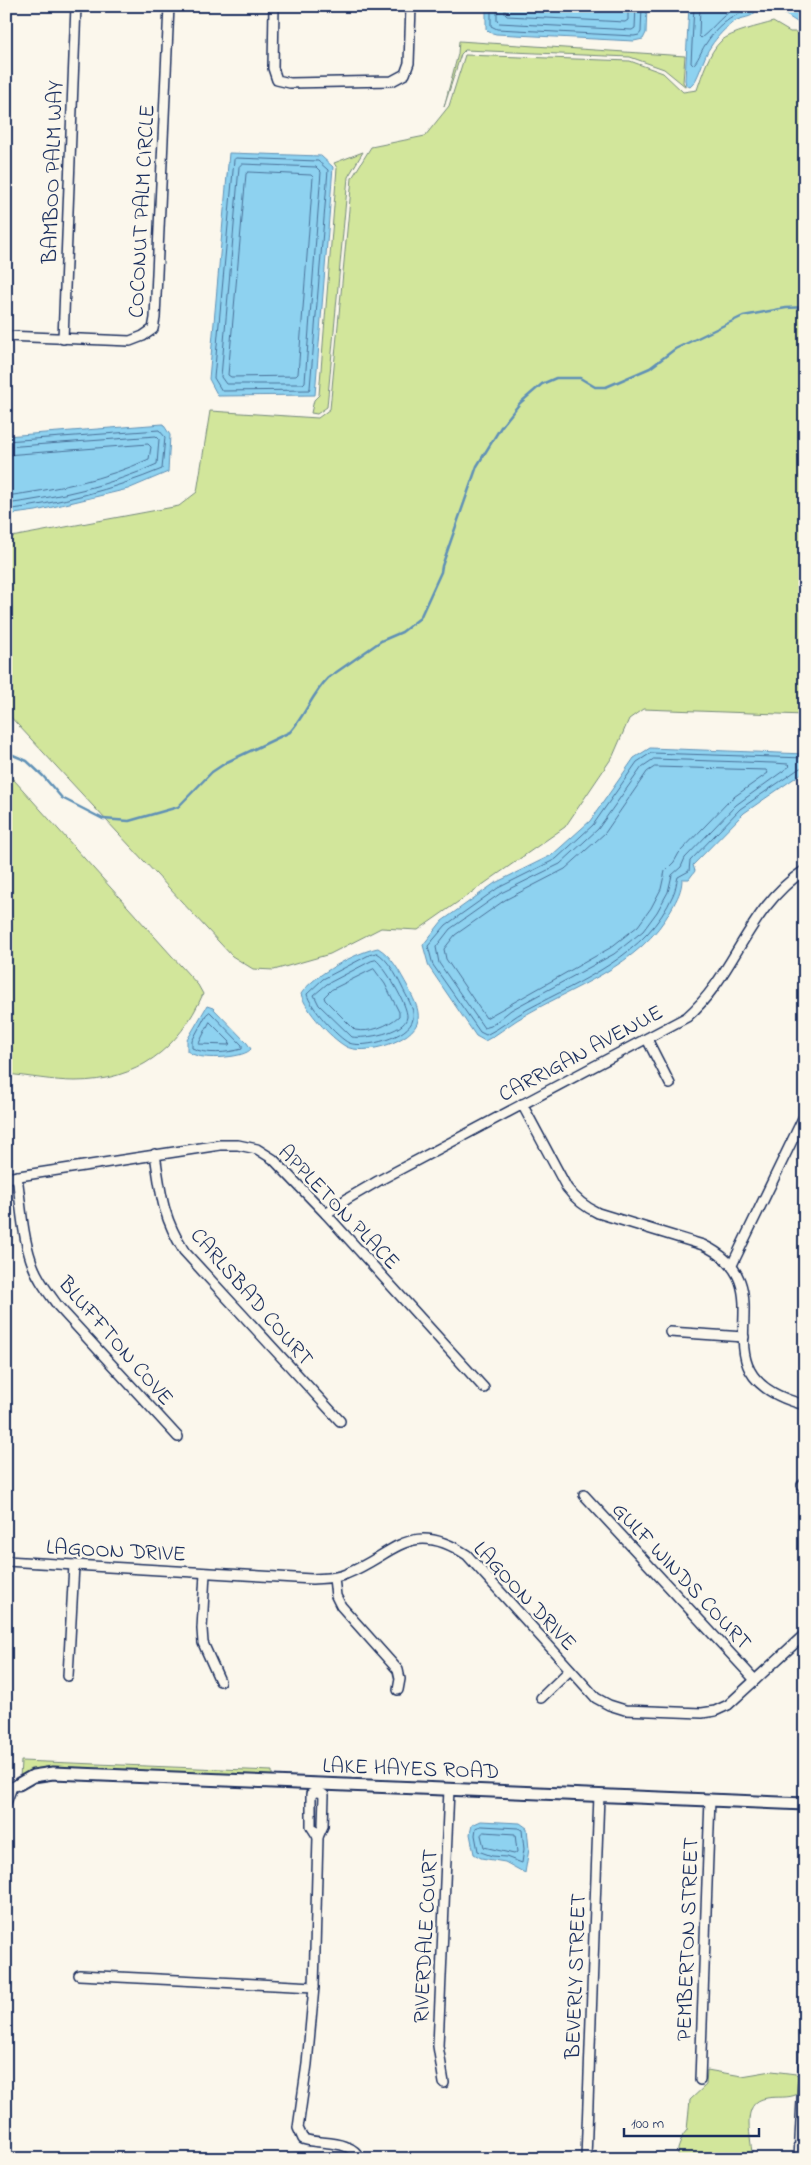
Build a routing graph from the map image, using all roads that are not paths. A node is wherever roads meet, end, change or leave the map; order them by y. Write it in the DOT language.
graph roads {
  1 [pos="76,6"];
  2 [pos="169,6"];
  3 [pos="274,6"];
  4 [pos="411,6"];
  5 [pos="6,336"];
  6 [pos="62,339"];
  7 [pos="805,870"];
  8 [pos="647,1039"];
  9 [pos="670,1084"];
  10 [pos="522,1104"];
  11 [pos="805,1114"];
  12 [pos="154,1154"];
  13 [pos="18,1176"];
  14 [pos="6,1178"];
  15 [pos="326,1214"];
  16 [pos="732,1265"];
  17 [pos="670,1332"];
  18 [pos="744,1336"];
  19 [pos="484,1388"];
  20 [pos="805,1405"];
  21 [pos="340,1422"];
  22 [pos="178,1437"];
  23 [pos="584,1496"];
  24 [pos="6,1561"];
  25 [pos="74,1565"];
  26 [pos="205,1573"];
  27 [pos="334,1578"];
  28 [pos="805,1634"];
  29 [pos="570,1670"];
  30 [pos="68,1676"];
  31 [pos="755,1680"];
  32 [pos="220,1681"];
  33 [pos="398,1690"];
  34 [pos="541,1698"];
  35 [pos="18,1784"];
  36 [pos="318,1787"];
  37 [pos="449,1789"];
  38 [pos="599,1795"];
  39 [pos="710,1800"];
  40 [pos="6,1803"];
  41 [pos="805,1804"];
  42 [pos="79,1975"];
  43 [pos="314,1987"];
  44 [pos="805,2041"];
  45 [pos="700,2080"];
  46 [pos="444,2083"];
  47 [pos="360,2159"];
  48 [pos="586,2159"];
  49 [pos="799,2159"];
  1 -- 6 [label="street, BAMBOO PALM WAY"];
  2 -- 6 [label="street, COCONUT PALM CIRCLE"];
  3 -- 4 [label="street"];
  5 -- 6 [label="street, COCONUT PALM CIRCLE"];
  7 -- 8 [label="street, CARRIGAN AVENUE"];
  8 -- 9 [label="street"];
  8 -- 10 [label="street, CARRIGAN AVENUE"];
  10 -- 15 [label="street, CARRIGAN AVENUE"];
  10 -- 16 [label="street"];
  11 -- 16 [label="street"];
  12 -- 13 [label="street, APPLETON PLACE"];
  12 -- 15 [label="street, APPLETON PLACE"];
  12 -- 21 [label="street, CARLSBAD COURT"];
  13 -- 14 [label="street, APPLETON PLACE"];
  13 -- 22 [label="street, BLUFFTON COVE"];
  15 -- 19 [label="street, APPLETON PLACE"];
  16 -- 18 [label="street"];
  17 -- 18 [label="street"];
  18 -- 20 [label="street"];
  23 -- 31 [label="street, GULF WINDS COURT"];
  24 -- 25 [label="street, LAGOON DRIVE"];
  25 -- 26 [label="street, LAGOON DRIVE"];
  25 -- 30 [label="street"];
  26 -- 27 [label="street, LAGOON DRIVE"];
  26 -- 32 [label="street"];
  27 -- 29 [label="street, LAGOON DRIVE"];
  27 -- 33 [label="street"];
  28 -- 31 [label="street, LAGOON DRIVE"];
  29 -- 31 [label="street, LAGOON DRIVE"];
  29 -- 34 [label="street"];
  35 -- 36 [label="street, LAKE HAYES ROAD"];
  35 -- 40 [label="street"];
  36 -- 37 [label="street, LAKE HAYES ROAD"];
  36 -- 43 [label="street"];
  37 -- 38 [label="street, LAKE HAYES ROAD"];
  37 -- 46 [label="street, RIVERDALE COURT"];
  38 -- 39 [label="street, LAKE HAYES ROAD"];
  38 -- 48 [label="street, BEVERLY STREET"];
  39 -- 41 [label="street, LAKE HAYES ROAD"];
  39 -- 45 [label="street, PEMBERTON STREET"];
  42 -- 43 [label="street"];
  43 -- 47 [label="street"];
  44 -- 49 [label="street"];
}
